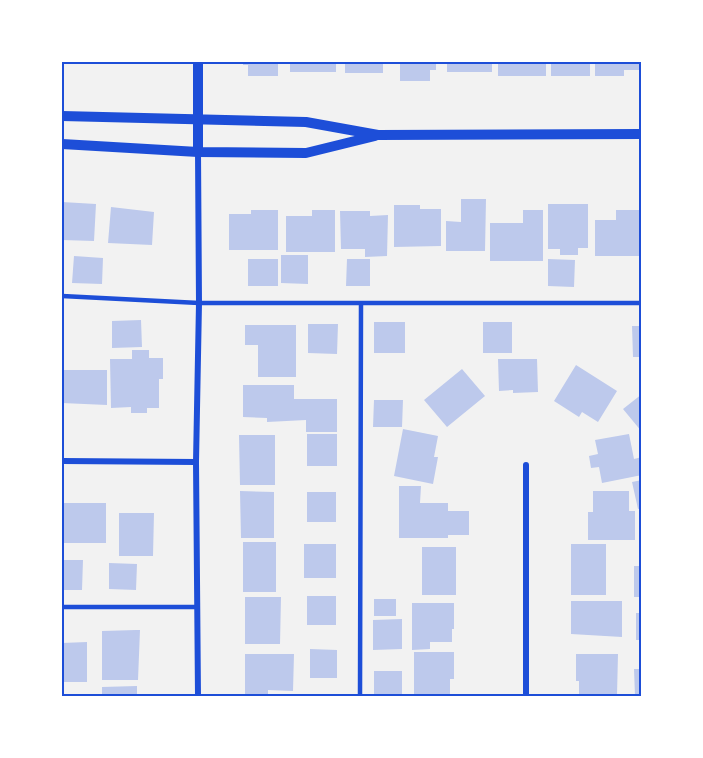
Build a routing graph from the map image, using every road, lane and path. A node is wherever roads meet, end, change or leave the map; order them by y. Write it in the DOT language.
graph roads {
  1 [pos="198,62"];
  2 [pos="62,116"];
  3 [pos="198,120"];
  4 [pos="642,134"];
  5 [pos="378,135"];
  6 [pos="62,144"];
  7 [pos="198,152"];
  8 [pos="62,296"];
  9 [pos="199,303"];
  10 [pos="361,303"];
  11 [pos="642,303"];
  12 [pos="62,461"];
  13 [pos="196,462"];
  14 [pos="526,465"];
  15 [pos="62,607"];
  16 [pos="198,607"];
  17 [pos="198,696"];
  18 [pos="360,696"];
  19 [pos="526,696"];
  1 -- 3 [label="street"];
  2 -- 3 [label="street"];
  3 -- 5 [label="street"];
  3 -- 7 [label="street"];
  4 -- 5 [label="street"];
  5 -- 7 [label="street"];
  6 -- 7 [label="street"];
  7 -- 9 [label="street"];
  8 -- 9 [label="lane"];
  9 -- 10 [label="lane"];
  9 -- 13 [label="street"];
  10 -- 11 [label="lane"];
  10 -- 18 [label="lane"];
  12 -- 13 [label="street"];
  13 -- 16 [label="street"];
  14 -- 19 [label="street"];
  15 -- 16 [label="lane"];
  16 -- 17 [label="street"];
}
